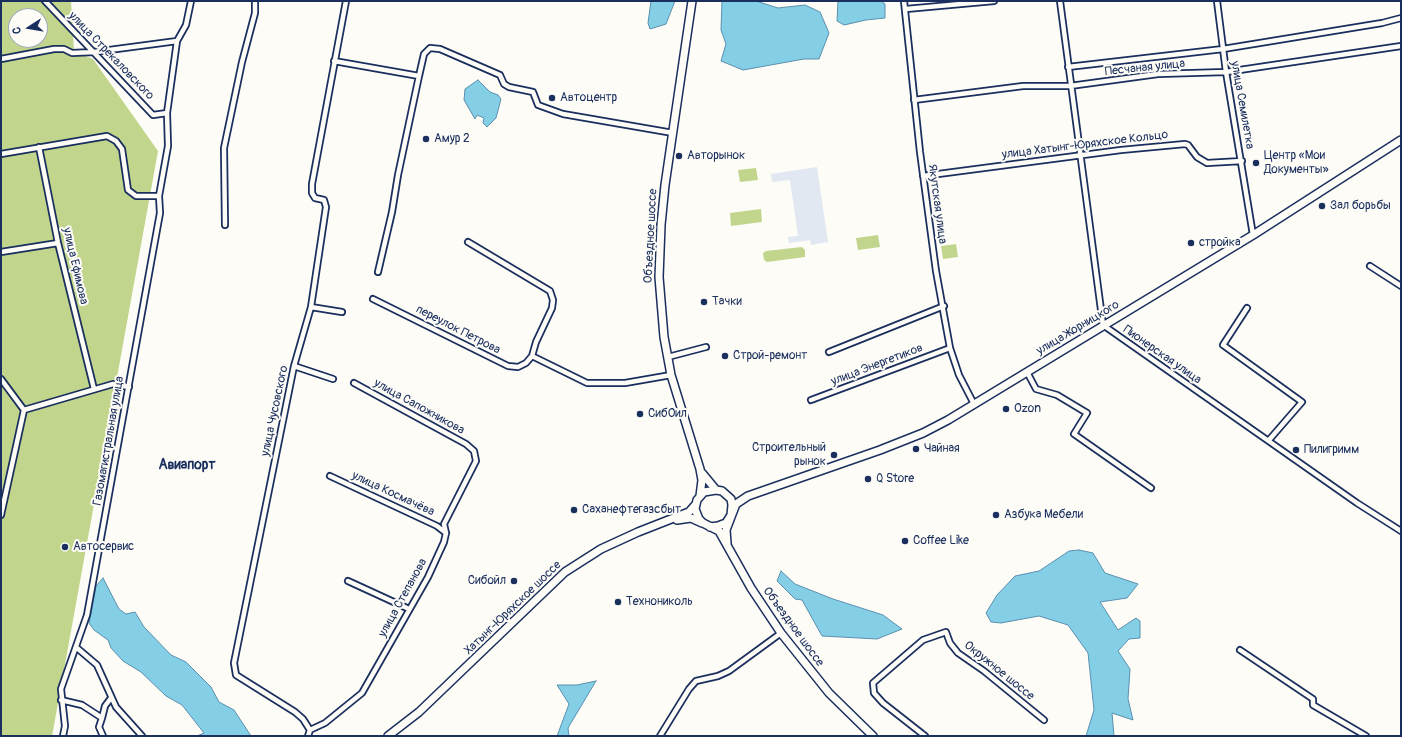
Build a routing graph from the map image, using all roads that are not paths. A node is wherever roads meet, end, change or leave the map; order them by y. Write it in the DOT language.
graph roads {
  1 [pos="45,1"];
  2 [pos="191,1"];
  3 [pos="255,1"];
  4 [pos="346,1"];
  5 [pos="692,1"];
  6 [pos="904,1"];
  7 [pos="994,1"];
  8 [pos="1060,1"];
  9 [pos="1217,1"];
  10 [pos="906,9"];
  11 [pos="1401,18"];
  12 [pos="176,41"];
  13 [pos="1401,46"];
  14 [pos="1223,49"];
  15 [pos="94,52"];
  16 [pos="1,58"];
  17 [pos="334,61"];
  18 [pos="1068,67"];
  19 [pos="1226,72"];
  20 [pos="419,76"];
  21 [pos="1070,86"];
  22 [pos="914,100"];
  23 [pos="167,113"];
  24 [pos="673,133"];
  25 [pos="1401,140"];
  26 [pos="39,147"];
  27 [pos="1,154"];
  28 [pos="1080,156"];
  29 [pos="1242,161"];
  30 [pos="923,176"];
  31 [pos="159,196"];
  32 [pos="225,225"];
  33 [pos="1253,235"];
  34 [pos="468,242"];
  35 [pos="58,243"];
  36 [pos="1,252"];
  37 [pos="1370,266"];
  38 [pos="378,272"];
  39 [pos="1401,286"];
  40 [pos="373,299"];
  41 [pos="944,306"];
  42 [pos="311,307"];
  43 [pos="1247,308"];
  44 [pos="342,312"];
  45 [pos="1103,325"];
  46 [pos="706,347"];
  47 [pos="950,348"];
  48 [pos="829,352"];
  49 [pos="532,356"];
  50 [pos="668,357"];
  51 [pos="294,366"];
  52 [pos="1027,372"];
  53 [pos="671,375"];
  54 [pos="333,378"];
  55 [pos="1,380"];
  56 [pos="354,383"];
  57 [pos="129,387"];
  58 [pos="94,389"];
  59 [pos="811,400"];
  60 [pos="974,404"];
  61 [pos="24,410"];
  62 [pos="1269,440"];
  63 [pos="474,451"];
  64 [pos="700,469"];
  65 [pos="330,476"];
  66 [pos="1151,488"];
  67 [pos="719,490"];
  68 [pos="700,496"];
  69 [pos="748,496"];
  70 [pos="696,504"];
  71 [pos="1,515"];
  72 [pos="731,515"];
  73 [pos="669,521"];
  74 [pos="703,523"];
  75 [pos="710,526"];
  76 [pos="1401,531"];
  77 [pos="446,533"];
  78 [pos="727,543"];
  79 [pos="348,581"];
  80 [pos="409,610"];
  81 [pos="781,633"];
  82 [pos="76,648"];
  83 [pos="1240,650"];
  84 [pos="111,698"];
  85 [pos="61,700"];
  86 [pos="102,718"];
  87 [pos="1044,720"];
  88 [pos="310,730"];
  89 [pos="63,736"];
  90 [pos="102,736"];
  91 [pos="142,736"];
  92 [pos="308,736"];
  93 [pos="388,736"];
  94 [pos="660,736"];
  95 [pos="872,736"];
  96 [pos="925,736"];
  97 [pos="1366,736"];
  1 -- 15 [label="street, улица Стрекаловского"];
  2 -- 12 [label="street"];
  3 -- 32 [label="street"];
  4 -- 17 [label="street, улица Чусовского"];
  5 -- 24 [label="main road, Объездное шоссе"];
  6 -- 10 [label="street, Якутская улица"];
  7 -- 10 [label="street"];
  8 -- 18 [label="street"];
  9 -- 14 [label="street, улица Семилетка"];
  10 -- 22 [label="street, Якутская улица"];
  11 -- 14 [label="street, Песчаная улица"];
  12 -- 15 [label="street"];
  12 -- 23 [label="street"];
  13 -- 19 [label="street, Песчаная улица"];
  14 -- 18 [label="street, Песчаная улица"];
  14 -- 19 [label="street, улица Семилетка"];
  15 -- 16 [label="street"];
  15 -- 23 [label="street, улица Стрекаловского"];
  17 -- 20 [label="street"];
  17 -- 42 [label="street, улица Чусовского"];
  18 -- 21 [label="street"];
  19 -- 21 [label="street, Песчаная улица"];
  19 -- 29 [label="street, улица Семилетка"];
  20 -- 24 [label="street"];
  20 -- 38 [label="street"];
  21 -- 22 [label="street, Песчаная улица"];
  21 -- 28 [label="street"];
  22 -- 30 [label="street, Якутская улица"];
  23 -- 31 [label="street, Газомагистральная улица"];
  24 -- 50 [label="main road, Объездное шоссе"];
  25 -- 33 [label="main road, улица Жорницкого"];
  26 -- 27 [label="street"];
  26 -- 31 [label="street"];
  26 -- 35 [label="street, улица Ефимова"];
  28 -- 29 [label="street, улица Хатынг-Юряхское Кольцо"];
  28 -- 30 [label="street, улица Хатынг-Юряхское Кольцо"];
  28 -- 45 [label="street"];
  29 -- 33 [label="street, улица Семилетка"];
  30 -- 41 [label="street, Якутская улица"];
  31 -- 57 [label="street, Газомагистральная улица"];
  33 -- 45 [label="main road, улица Жорницкого"];
  34 -- 49 [label="street"];
  35 -- 36 [label="street"];
  35 -- 58 [label="street, улица Ефимова"];
  37 -- 39 [label="street"];
  40 -- 49 [label="street, переулок Петрова"];
  41 -- 47 [label="street, Якутская улица"];
  41 -- 48 [label="street"];
  42 -- 44 [label="street"];
  42 -- 51 [label="street, улица Чусовского"];
  43 -- 62 [label="street"];
  45 -- 52 [label="main road, улица Жорницкого"];
  45 -- 62 [label="street, Пионерская улица"];
  46 -- 50 [label="street"];
  47 -- 59 [label="street, улица Энергетиков"];
  47 -- 60 [label="street, Якутская улица"];
  49 -- 53 [label="street"];
  50 -- 53 [label="main road, Объездное шоссе"];
  51 -- 54 [label="street"];
  51 -- 88 [label="street, улица Чусовского"];
  52 -- 60 [label="main road, улица Жорницкого"];
  52 -- 66 [label="street"];
  53 -- 64 [label="main road, Объездное шоссе"];
  55 -- 61 [label="street"];
  56 -- 63 [label="street, улица Сапожникова"];
  57 -- 58 [label="street"];
  57 -- 82 [label="street, Газомагистральная улица"];
  58 -- 61 [label="street"];
  60 -- 69 [label="main road, улица Жорницкого"];
  61 -- 71 [label="street"];
  62 -- 76 [label="street, Пионерская улица"];
  63 -- 77 [label="street, улица Степанова"];
  64 -- 67 [label="main road, Объездное шоссе"];
  64 -- 68 [label="main road, Объездное шоссе"];
  65 -- 77 [label="street, улица Космачёва"];
  67 -- 68 [label="main road"];
  67 -- 69 [label="main road, улица Жорницкого"];
  67 -- 72 [label="main road"];
  68 -- 70 [label="main road"];
  69 -- 72 [label="main road, улица Жорницкого"];
  70 -- 73 [label="main road, Хатынг-Юряхское шоссе"];
  70 -- 74 [label="main road"];
  72 -- 75 [label="main road"];
  72 -- 78 [label="main road"];
  73 -- 74 [label="main road, Хатынг-Юряхское шоссе"];
  73 -- 93 [label="main road, Хатынг-Юряхское шоссе"];
  74 -- 75 [label="main road"];
  75 -- 78 [label="main road, Объездное шоссе"];
  77 -- 80 [label="street, улица Степанова"];
  78 -- 81 [label="main road, Объездное шоссе"];
  79 -- 80 [label="street"];
  80 -- 88 [label="street, улица Степанова"];
  81 -- 94 [label="street"];
  81 -- 95 [label="main road, Объездное шоссе"];
  82 -- 84 [label="street"];
  82 -- 85 [label="street, Газомагистральная улица"];
  83 -- 97 [label="street"];
  84 -- 86 [label="street"];
  84 -- 91 [label="street"];
  85 -- 86 [label="street"];
  85 -- 89 [label="street, Газомагистральная улица"];
  86 -- 90 [label="street"];
  87 -- 96 [label="street, Окружное шоссе"];
  88 -- 92 [label="street"];
}
